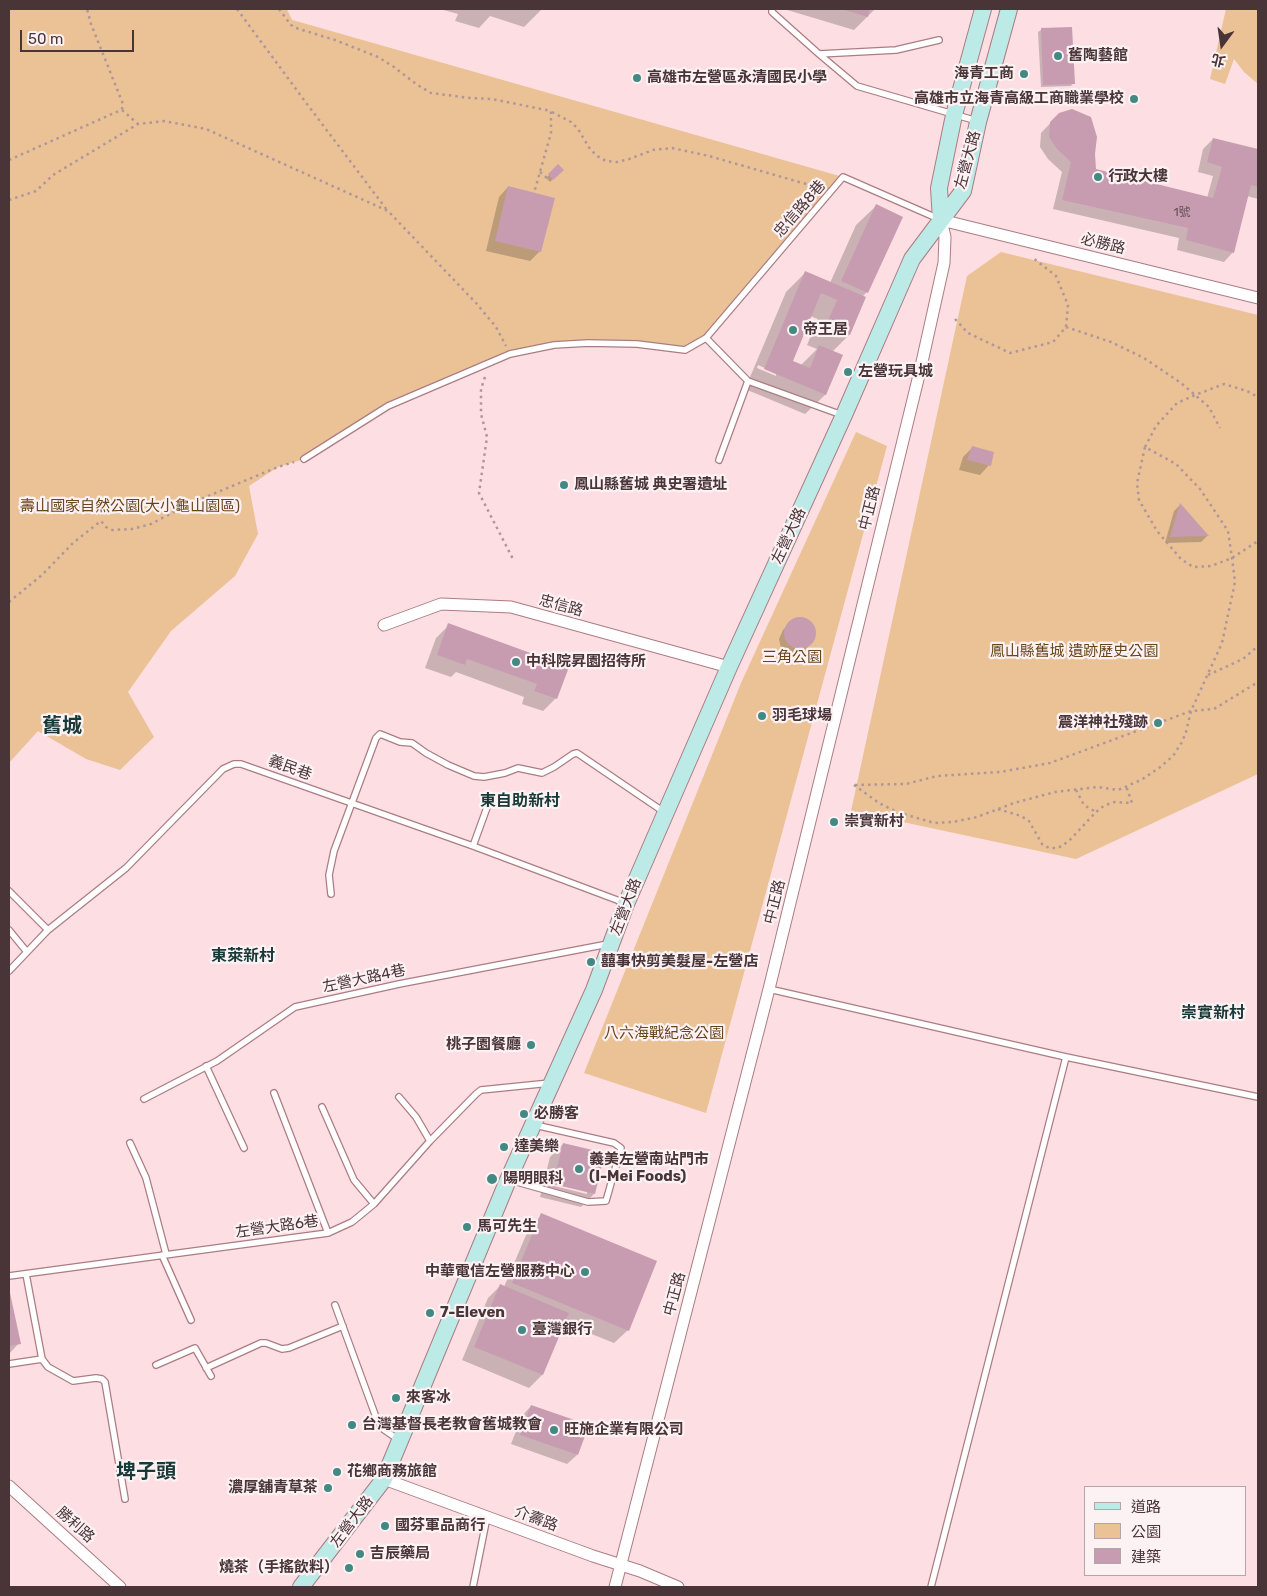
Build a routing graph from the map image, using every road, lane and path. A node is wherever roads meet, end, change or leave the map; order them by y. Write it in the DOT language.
graph roads {
  1 [pos="87,9"];
  2 [pos="237,9"];
  3 [pos="279,9"];
  4 [pos="772,9"];
  5 [pos="983,9"];
  6 [pos="1010,9"];
  7 [pos="939,40"];
  8 [pos="818,54"];
  9 [pos="121,110"];
  10 [pos="551,111"];
  11 [pos="954,115"];
  12 [pos="978,122"];
  13 [pos="138,124"];
  14 [pos="9,160"];
  15 [pos="540,172"];
  16 [pos="550,177"];
  17 [pos="831,191"];
  18 [pos="534,193"];
  19 [pos="9,200"];
  20 [pos="388,211"];
  21 [pos="941,220"];
  22 [pos="1033,258"];
  23 [pos="1258,298"];
  24 [pos="955,319"];
  25 [pos="1066,327"];
  26 [pos="706,338"];
  27 [pos="510,354"];
  28 [pos="487,374"];
  29 [pos="748,380"];
  30 [pos="1195,395"];
  31 [pos="1258,397"];
  32 [pos="844,415"];
  33 [pos="1220,428"];
  34 [pos="1145,447"];
  35 [pos="304,459"];
  36 [pos="719,460"];
  37 [pos="1258,541"];
  38 [pos="1232,558"];
  39 [pos="514,561"];
  40 [pos="9,602"];
  41 [pos="384,625"];
  42 [pos="1258,646"];
  43 [pos="729,667"];
  44 [pos="1207,676"];
  45 [pos="1258,682"];
  46 [pos="1191,711"];
  47 [pos="1126,786"];
  48 [pos="1075,790"];
  49 [pos="489,802"];
  50 [pos="352,803"];
  51 [pos="997,809"];
  52 [pos="1096,812"];
  53 [pos="666,813"];
  54 [pos="473,846"];
  55 [pos="9,891"];
  56 [pos="331,894"];
  57 [pos="626,904"];
  58 [pos="9,930"];
  59 [pos="48,930"];
  60 [pos="612,943"];
  61 [pos="27,952"];
  62 [pos="9,971"];
  63 [pos="769,989"];
  64 [pos="1066,1057"];
  65 [pos="206,1066"];
  66 [pos="552,1083"];
  67 [pos="274,1093"];
  68 [pos="398,1097"];
  69 [pos="1258,1097"];
  70 [pos="144,1100"];
  71 [pos="322,1107"];
  72 [pos="533,1124"];
  73 [pos="430,1141"];
  74 [pos="130,1143"];
  75 [pos="244,1148"];
  76 [pos="508,1180"];
  77 [pos="374,1204"];
  78 [pos="328,1233"];
  79 [pos="164,1255"];
  80 [pos="26,1274"];
  81 [pos="9,1276"];
  82 [pos="335,1305"];
  83 [pos="191,1320"];
  84 [pos="343,1326"];
  85 [pos="42,1359"];
  86 [pos="9,1364"];
  87 [pos="156,1365"];
  88 [pos="206,1368"];
  89 [pos="212,1376"];
  90 [pos="399,1440"];
  91 [pos="384,1479"];
  92 [pos="9,1486"];
  93 [pos="125,1498"];
  94 [pos="487,1517"];
  95 [pos="620,1564"];
  96 [pos="120,1587"];
  97 [pos="302,1587"];
  98 [pos="473,1587"];
  99 [pos="615,1587"];
  100 [pos="678,1587"];
  101 [pos="931,1587"];
  1 -- 9 [label="path"];
  2 -- 20 [label="path"];
  3 -- 10 [label="path"];
  4 -- 8 [label="lane"];
  5 -- 11 [label="street, 左營大路"];
  6 -- 12 [label="street, 左營大路"];
  7 -- 8 [label="lane"];
  8 -- 11 [label="lane"];
  9 -- 13 [label="path"];
  9 -- 14 [label="path"];
  10 -- 15 [label="path"];
  10 -- 17 [label="path"];
  11 -- 12 [label="lane"];
  11 -- 21 [label="street, 左營大路"];
  12 -- 21 [label="street, 左營大路"];
  13 -- 19 [label="path"];
  13 -- 20 [label="path"];
  15 -- 16 [label="path"];
  15 -- 18 [label="path"];
  17 -- 21 [label="lane, 忠信路8巷"];
  17 -- 26 [label="lane, 忠信路8巷"];
  20 -- 27 [label="path"];
  21 -- 23 [label="street, 必勝路"];
  21 -- 32 [label="street, 左營大路"];
  21 -- 63 [label="street, 中正路"];
  22 -- 25 [label="path"];
  24 -- 25 [label="path"];
  25 -- 30 [label="path"];
  26 -- 27 [label="lane, 忠信路8巷"];
  26 -- 29 [label="lane"];
  27 -- 35 [label="lane, 忠信路8巷"];
  28 -- 39 [label="path"];
  29 -- 32 [label="lane"];
  29 -- 36 [label="lane"];
  30 -- 31 [label="path"];
  30 -- 33 [label="path"];
  30 -- 34 [label="path"];
  32 -- 43 [label="street, 左營大路"];
  34 -- 38 [label="path"];
  34 -- 38 [label="path"];
  35 -- 40 [label="path"];
  37 -- 38 [label="path"];
  38 -- 44 [label="path"];
  41 -- 43 [label="street, 忠信路"];
  42 -- 44 [label="path"];
  43 -- 53 [label="street, 左營大路"];
  44 -- 46 [label="path"];
  45 -- 46 [label="path"];
  46 -- 47 [label="path"];
  46 -- 51 [label="path"];
  47 -- 48 [label="path"];
  47 -- 52 [label="path"];
  48 -- 51 [label="path"];
  48 -- 52 [label="path"];
  49 -- 54 [label="lane"];
  50 -- 53 [label="lane"];
  50 -- 54 [label="lane, 義民巷"];
  50 -- 56 [label="lane"];
  50 -- 59 [label="lane, 義民巷"];
  51 -- 52 [label="path"];
  53 -- 57 [label="street, 左營大路"];
  54 -- 57 [label="lane, 義民巷"];
  55 -- 59 [label="lane"];
  57 -- 60 [label="street, 左營大路"];
  58 -- 61 [label="lane"];
  59 -- 61 [label="lane, 義民巷"];
  60 -- 65 [label="lane, 左營大路4巷"];
  60 -- 66 [label="street, 左營大路"];
  61 -- 62 [label="lane, 義民巷"];
  63 -- 64 [label="lane"];
  63 -- 95 [label="street, 中正路"];
  64 -- 69 [label="lane"];
  64 -- 101 [label="lane"];
  65 -- 70 [label="lane, 左營大路4巷"];
  65 -- 75 [label="lane"];
  66 -- 72 [label="street, 左營大路"];
  66 -- 73 [label="lane, 左營大路6巷"];
  67 -- 78 [label="lane"];
  68 -- 73 [label="lane"];
  71 -- 77 [label="lane"];
  72 -- 76 [label="street, 左營大路"];
  72 -- 76 [label="lane"];
  73 -- 77 [label="lane, 左營大路6巷"];
  74 -- 79 [label="lane"];
  76 -- 90 [label="street, 左營大路"];
  77 -- 78 [label="lane, 左營大路6巷"];
  78 -- 79 [label="lane, 左營大路6巷"];
  79 -- 80 [label="lane, 左營大路6巷"];
  79 -- 83 [label="lane"];
  80 -- 81 [label="lane, 左營大路6巷"];
  80 -- 85 [label="lane"];
  82 -- 84 [label="lane"];
  84 -- 88 [label="lane"];
  84 -- 90 [label="lane"];
  85 -- 86 [label="lane"];
  85 -- 93 [label="lane"];
  87 -- 88 [label="lane"];
  88 -- 89 [label="lane"];
  90 -- 91 [label="street, 左營大路"];
  91 -- 94 [label="street, 介壽路"];
  91 -- 97 [label="street, 左營大路"];
  92 -- 96 [label="street, 勝利路"];
  94 -- 95 [label="street, 介壽路"];
  94 -- 98 [label="lane"];
  95 -- 99 [label="street, 中正路"];
  95 -- 100 [label="street, 介壽路"];
}
